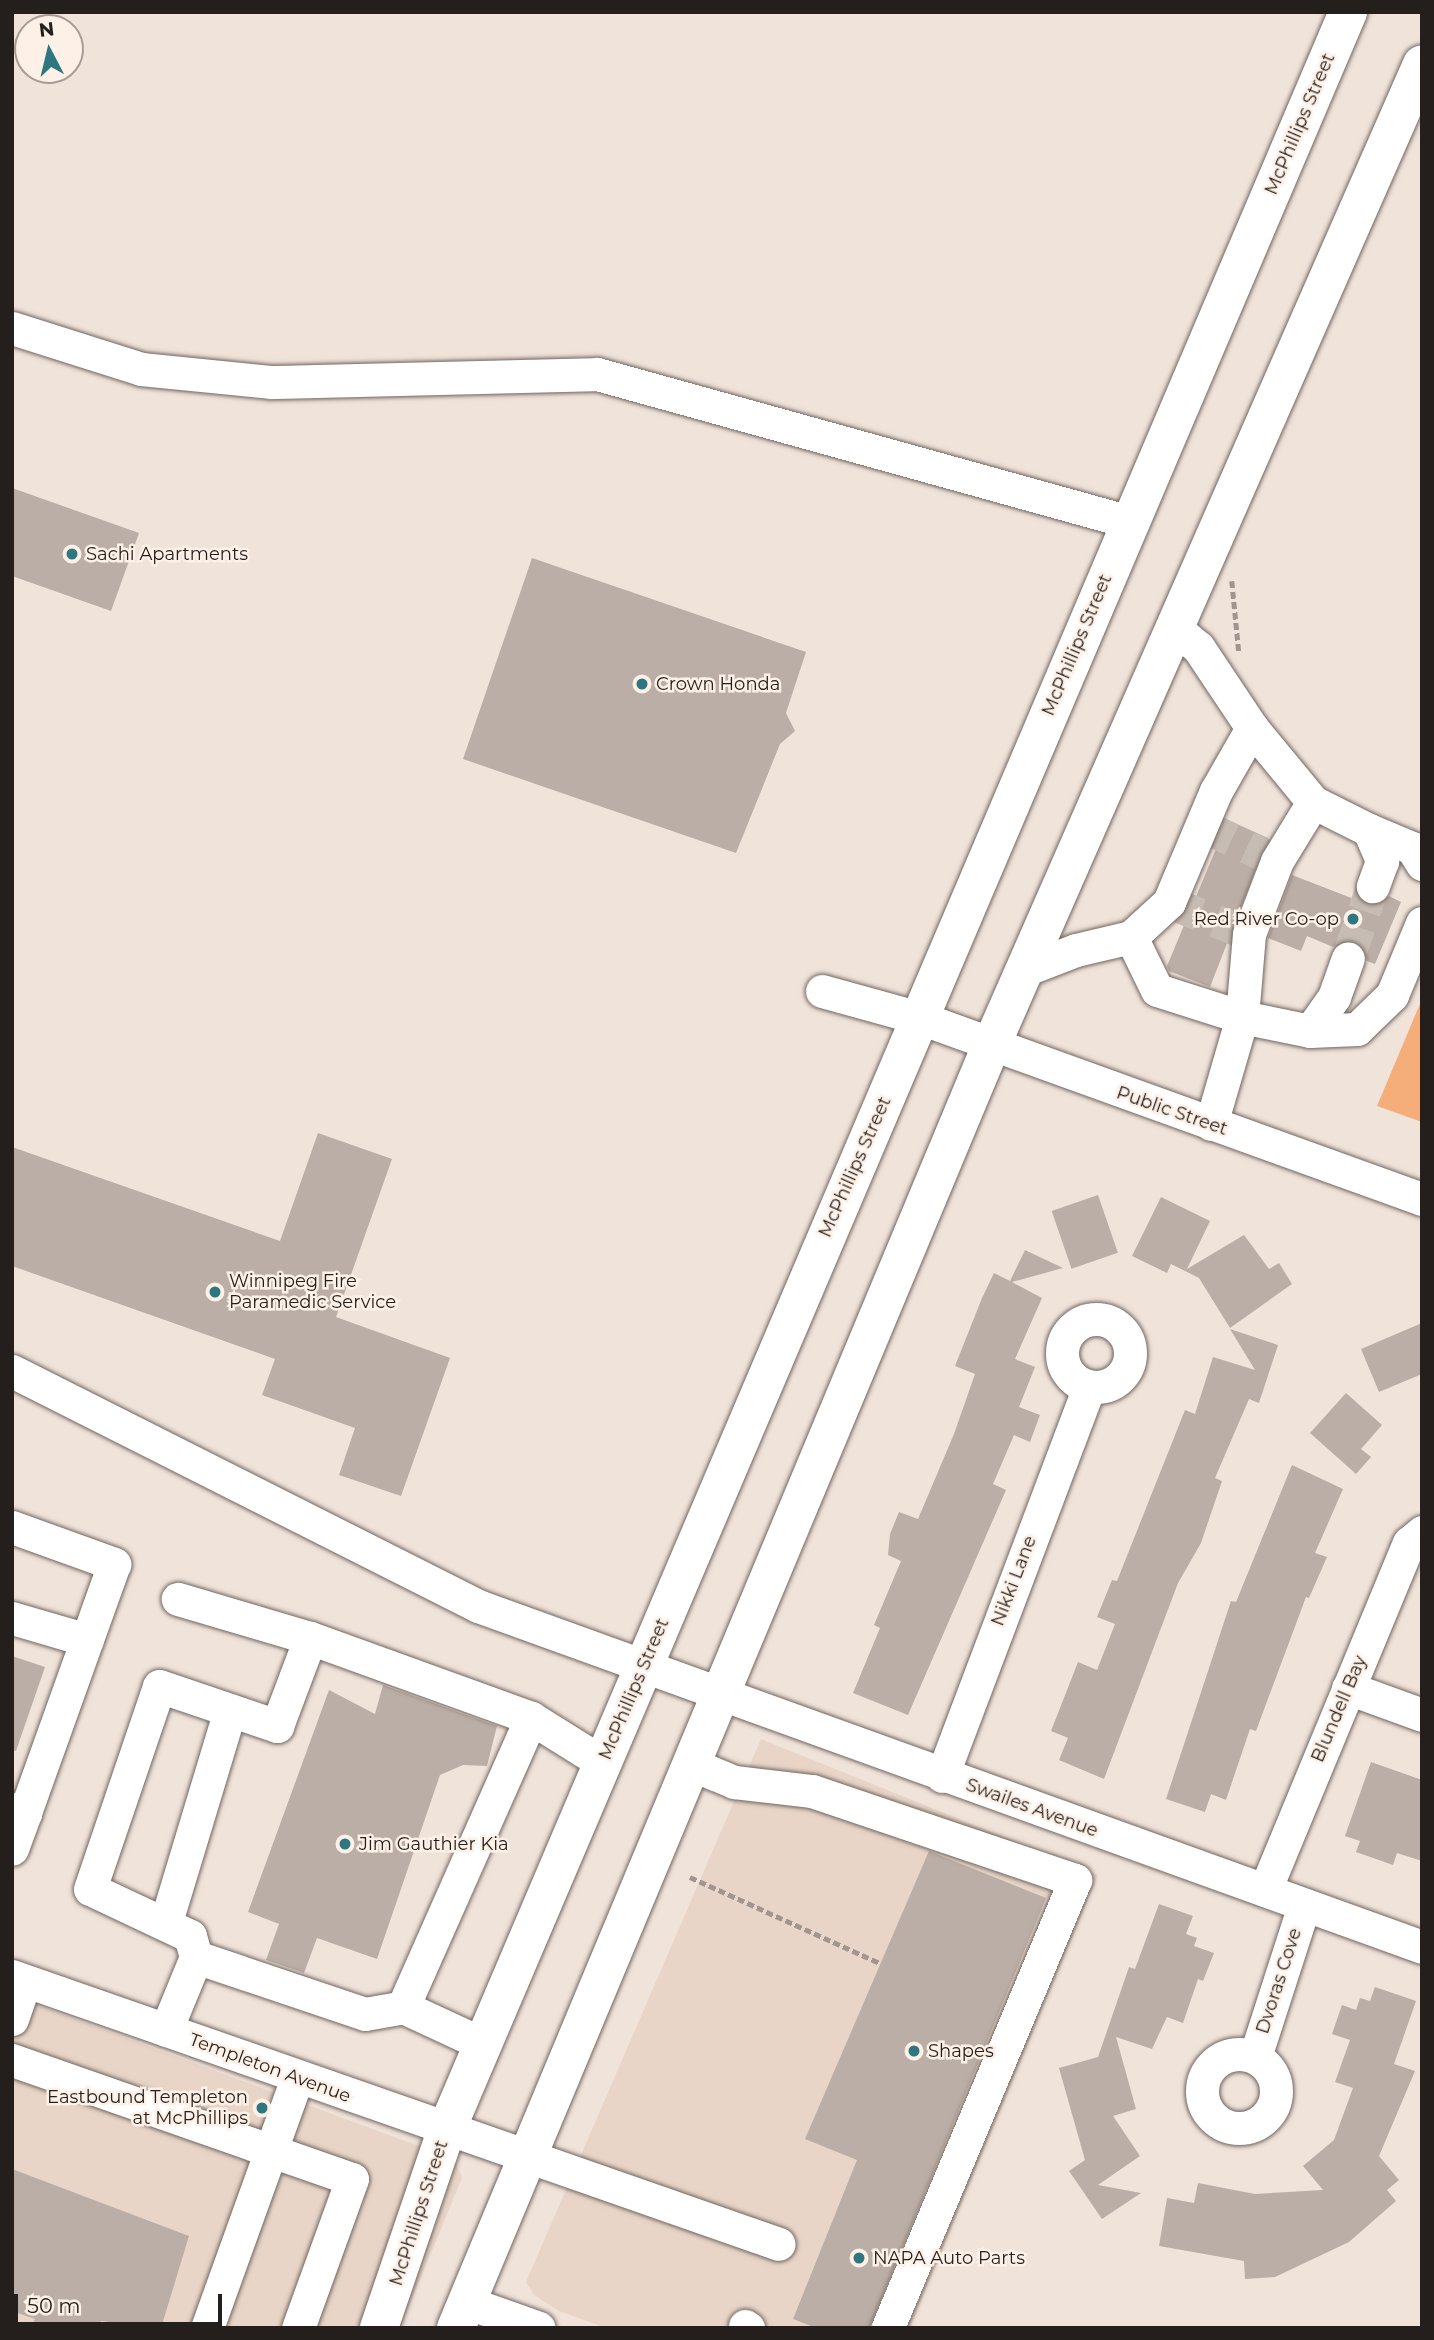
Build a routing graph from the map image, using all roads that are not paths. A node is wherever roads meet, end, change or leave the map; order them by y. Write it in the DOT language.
graph roads {
  1 [pos="1348,12"];
  2 [pos="1422,64"];
  3 [pos="12,328"];
  4 [pos="1130,522"];
  5 [pos="1175,628"];
  6 [pos="1252,728"];
  7 [pos="1313,802"];
  8 [pos="1369,830"];
  9 [pos="1422,864"];
  10 [pos="1378,874"];
  11 [pos="1422,922"];
  12 [pos="1131,937"];
  13 [pos="1348,958"];
  14 [pos="1024,970"];
  15 [pos="822,991"];
  16 [pos="1242,1017"];
  17 [pos="923,1019"];
  18 [pos="1310,1031"];
  19 [pos="991,1046"];
  20 [pos="1211,1124"];
  21 [pos="1422,1199"];
  22 [pos="12,1371"];
  23 [pos="1089,1388"];
  24 [pos="12,1527"];
  25 [pos="1422,1532"];
  26 [pos="177,1599"];
  27 [pos="12,1618"];
  28 [pos="310,1638"];
  29 [pos="87,1640"];
  30 [pos="643,1669"];
  31 [pos="1348,1688"];
  32 [pos="719,1696"];
  33 [pos="230,1710"];
  34 [pos="1422,1715"];
  35 [pos="531,1718"];
  36 [pos="603,1763"];
  37 [pos="691,1764"];
  38 [pos="942,1776"];
  39 [pos="18,1811"];
  40 [pos="12,1849"];
  41 [pos="1265,1891"];
  42 [pos="1304,1905"];
  43 [pos="166,1922"];
  44 [pos="1422,1947"];
  45 [pos="196,1957"];
  46 [pos="19,1978"];
  47 [pos="403,2007"];
  48 [pos="12,2019"];
  49 [pos="166,2031"];
  50 [pos="483,2044"];
  51 [pos="1255,2057"];
  52 [pos="12,2060"];
  53 [pos="297,2078"];
  54 [pos="446,2131"];
  55 [pos="270,2149"];
  56 [pos="528,2158"];
  57 [pos="779,2244"];
  58 [pos="461,2315"];
  59 [pos="208,2328"];
  60 [pos="298,2328"];
  61 [pos="379,2328"];
  62 [pos="540,2328"];
  63 [pos="888,2328"];
  1 -- 4 [label="main road, McPhillips Street"];
  2 -- 5 [label="main road"];
  3 -- 4 [label="street"];
  4 -- 17 [label="main road, McPhillips Street"];
  5 -- 6 [label="street"];
  5 -- 14 [label="main road"];
  6 -- 7 [label="street"];
  6 -- 12 [label="street"];
  7 -- 8 [label="street"];
  7 -- 16 [label="street"];
  8 -- 9 [label="street"];
  8 -- 10 [label="street"];
  11 -- 18 [label="street"];
  12 -- 14 [label="street"];
  12 -- 16 [label="street"];
  13 -- 18 [label="street"];
  14 -- 19 [label="main road"];
  15 -- 17 [label="street, Public Street"];
  16 -- 18 [label="street"];
  16 -- 20 [label="street"];
  17 -- 19 [label="street, Public Street"];
  17 -- 30 [label="main road, McPhillips Street"];
  19 -- 20 [label="street, Public Street"];
  19 -- 32 [label="main road"];
  20 -- 21 [label="street, Public Street"];
  22 -- 30 [label="street, Swailes Avenue"];
  23 -- 38 [label="street, Nikki Lane"];
  24 -- 29 [label="street"];
  25 -- 31 [label="street, Blundell Bay"];
  26 -- 28 [label="street"];
  27 -- 29 [label="street"];
  28 -- 33 [label="street"];
  28 -- 35 [label="street"];
  29 -- 39 [label="street"];
  30 -- 32 [label="street, Swailes Avenue"];
  30 -- 36 [label="main road, McPhillips Street"];
  31 -- 34 [label="street"];
  31 -- 41 [label="street, Blundell Bay"];
  32 -- 37 [label="main road"];
  32 -- 38 [label="street, Swailes Avenue"];
  33 -- 43 [label="street"];
  33 -- 43 [label="street"];
  35 -- 36 [label="street"];
  35 -- 47 [label="street"];
  36 -- 50 [label="main road, McPhillips Street"];
  37 -- 56 [label="main road"];
  37 -- 63 [label="street"];
  38 -- 41 [label="street, Swailes Avenue"];
  39 -- 40 [label="street"];
  41 -- 42 [label="street, Swailes Avenue"];
  42 -- 44 [label="street, Swailes Avenue"];
  42 -- 51 [label="street, Dvoras Cove"];
  43 -- 45 [label="street"];
  45 -- 47 [label="street"];
  45 -- 49 [label="street"];
  46 -- 48 [label="street"];
  46 -- 49 [label="street, Templeton Avenue"];
  47 -- 50 [label="street"];
  49 -- 53 [label="street, Templeton Avenue"];
  50 -- 54 [label="main road, McPhillips Street"];
  52 -- 55 [label="street"];
  53 -- 54 [label="street, Templeton Avenue"];
  53 -- 55 [label="street"];
  54 -- 56 [label="street, Templeton Avenue"];
  54 -- 61 [label="main road, McPhillips Street"];
  55 -- 59 [label="street"];
  55 -- 60 [label="street"];
  56 -- 57 [label="street, Templeton Avenue"];
  56 -- 58 [label="main road"];
  58 -- 62 [label="street"];
}
